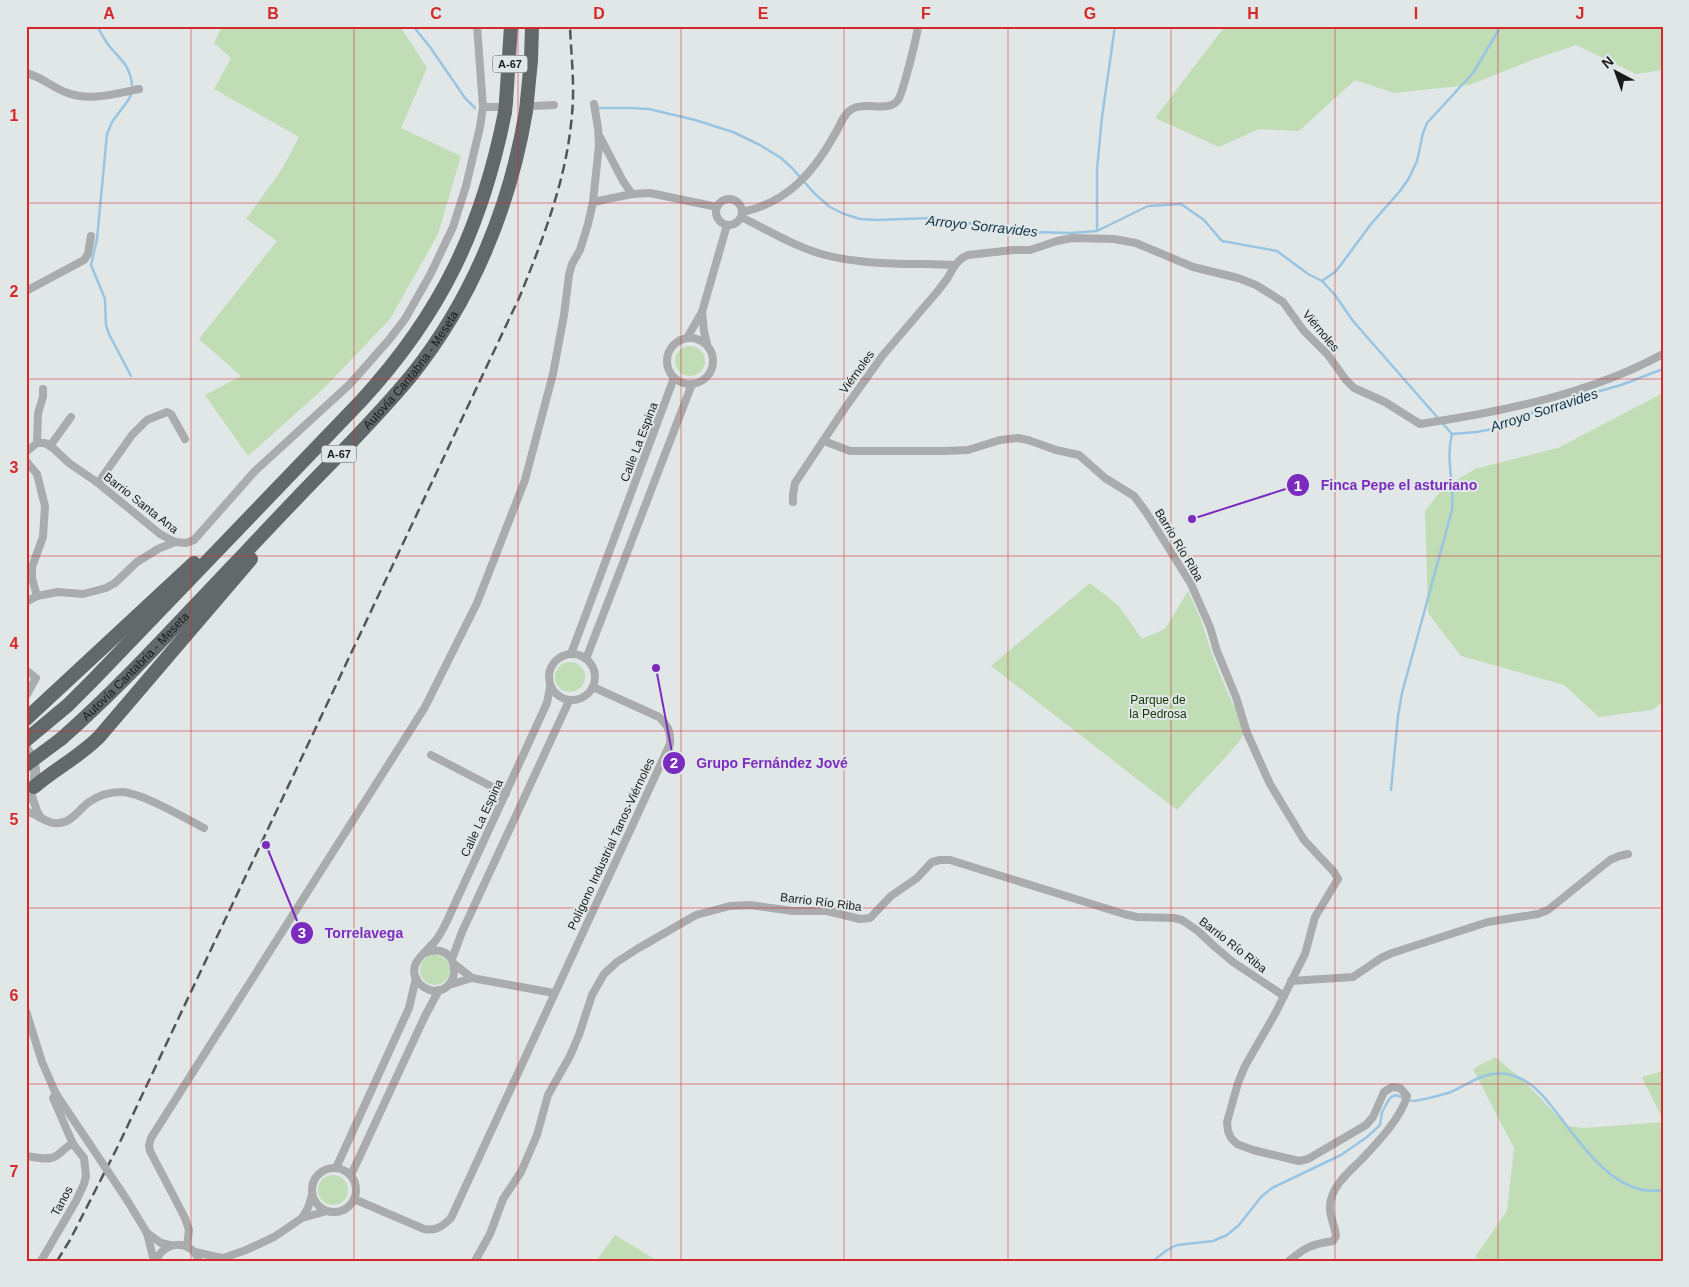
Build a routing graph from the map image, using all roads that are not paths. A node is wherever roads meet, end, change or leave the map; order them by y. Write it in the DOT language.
graph roads {
  1 [pos="477,26"];
  2 [pos="511,26"];
  3 [pos="532,26"];
  4 [pos="918,26"];
  5 [pos="26,73"];
  6 [pos="139,89"];
  7 [pos="594,104"];
  8 [pos="554,105"];
  9 [pos="529,106"];
  10 [pos="484,107"];
  11 [pos="503,107"];
  12 [pos="598,134"];
  13 [pos="632,194"];
  14 [pos="593,202"];
  15 [pos="717,207"];
  16 [pos="742,215"];
  17 [pos="727,225"];
  18 [pos="91,236"];
  19 [pos="954,265"];
  20 [pos="26,291"];
  21 [pos="702,312"];
  22 [pos="687,338"];
  23 [pos="708,345"];
  24 [pos="1663,354"];
  25 [pos="410,377"];
  26 [pos="674,378"];
  27 [pos="692,384"];
  28 [pos="44,389"];
  29 [pos="71,417"];
  30 [pos="185,439"];
  31 [pos="824,441"];
  32 [pos="37,443"];
  33 [pos="50,446"];
  34 [pos="318,446"];
  35 [pos="26,452"];
  36 [pos="26,461"];
  37 [pos="98,484"];
  38 [pos="793,502"];
  39 [pos="176,542"];
  40 [pos="37,596"];
  41 [pos="26,602"];
  42 [pos="571,654"];
  43 [pos="586,659"];
  44 [pos="26,670"];
  45 [pos="550,687"];
  46 [pos="593,687"];
  47 [pos="26,696"];
  48 [pos="569,701"];
  49 [pos="26,719"];
  50 [pos="26,740"];
  51 [pos="26,748"];
  52 [pos="430,755"];
  53 [pos="26,765"];
  54 [pos="30,793"];
  55 [pos="506,794"];
  56 [pos="26,811"];
  57 [pos="40,816"];
  58 [pos="204,828"];
  59 [pos="1628,854"];
  60 [pos="425,953"];
  61 [pos="453,962"];
  62 [pos="416,978"];
  63 [pos="472,978"];
  64 [pos="1291,982"];
  65 [pos="449,984"];
  66 [pos="439,990"];
  67 [pos="554,993"];
  68 [pos="1284,996"];
  69 [pos="26,1011"];
  70 [pos="56,1094"];
  71 [pos="73,1144"];
  72 [pos="26,1156"];
  73 [pos="336,1168"];
  74 [pos="351,1176"];
  75 [pos="312,1195"];
  76 [pos="354,1199"];
  77 [pos="327,1211"];
  78 [pos="302,1218"];
  79 [pos="147,1233"];
  80 [pos="170,1246"];
  81 [pos="187,1246"];
  82 [pos="195,1252"];
  83 [pos="219,1259"];
  84 [pos="41,1261"];
  85 [pos="155,1261"];
  86 [pos="199,1261"];
  87 [pos="475,1261"];
  88 [pos="1290,1261"];
  1 -- 10 [label="street"];
  2 -- 11 [label="highway, Autovía Cantabria - Meseta / A-67"];
  3 -- 9 [label="highway, Autovía Cantabria - Meseta / A-67"];
  4 -- 16 [label="street"];
  5 -- 6 [label="street"];
  7 -- 12 [label="street"];
  8 -- 9 [label="street"];
  9 -- 25 [label="highway, Autovía Cantabria - Meseta / A-67"];
  10 -- 11 [label="street"];
  10 -- 39 [label="street"];
  11 -- 34 [label="highway, Autovía Cantabria - Meseta / A-67"];
  12 -- 13 [label="street"];
  12 -- 14 [label="street"];
  13 -- 14 [label="street"];
  13 -- 15 [label="street"];
  14 -- 81 [label="street"];
  15 -- 16 [label="street"];
  15 -- 17 [label="street"];
  16 -- 17 [label="street"];
  16 -- 19 [label="street, Viérnoles"];
  17 -- 21 [label="street"];
  18 -- 20 [label="street"];
  19 -- 24 [label="street, Viérnoles"];
  19 -- 31 [label="street, Viérnoles"];
  21 -- 22 [label="street"];
  21 -- 23 [label="street"];
  22 -- 23 [label="street"];
  22 -- 26 [label="street"];
  23 -- 27 [label="street"];
  25 -- 53 [label="highway, Autovía Cantabria - Meseta / A-67, bridge"];
  25 -- 54 [label="highway"];
  26 -- 27 [label="street"];
  26 -- 42 [label="street, Calle La Espina"];
  27 -- 43 [label="street"];
  28 -- 32 [label="street"];
  29 -- 33 [label="street"];
  30 -- 37 [label="street"];
  31 -- 38 [label="street, Viérnoles"];
  31 -- 64 [label="street, Barrio Río Riba"];
  32 -- 33 [label="street"];
  32 -- 35 [label="street"];
  33 -- 37 [label="street, Barrio Santa Ana"];
  34 -- 49 [label="highway"];
  34 -- 50 [label="highway, Autovía Cantabria - Meseta / A-67"];
  36 -- 40 [label="street"];
  37 -- 39 [label="street, Barrio Santa Ana"];
  39 -- 40 [label="street, Barrio Santa Ana"];
  40 -- 41 [label="street, Barrio Santa Ana"];
  42 -- 43 [label="street"];
  42 -- 45 [label="street, Calle La Espina"];
  43 -- 46 [label="street"];
  44 -- 47 [label="street"];
  45 -- 48 [label="street"];
  45 -- 55 [label="street, Calle La Espina"];
  46 -- 48 [label="street"];
  46 -- 67 [label="street, Polígono Industrial Tanos-Viérnoles"];
  48 -- 61 [label="street"];
  51 -- 54 [label="street"];
  52 -- 55 [label="street"];
  54 -- 57 [label="street"];
  55 -- 60 [label="street, Calle La Espina"];
  56 -- 57 [label="street"];
  57 -- 58 [label="street"];
  59 -- 64 [label="street"];
  60 -- 61 [label="street"];
  60 -- 62 [label="street, Calle La Espina"];
  61 -- 63 [label="street"];
  61 -- 65 [label="street"];
  62 -- 66 [label="street"];
  62 -- 73 [label="street, Calle La Espina"];
  63 -- 65 [label="street"];
  63 -- 67 [label="street"];
  64 -- 68 [label="street, Barrio Río Riba"];
  65 -- 66 [label="street"];
  66 -- 74 [label="street"];
  67 -- 76 [label="street, Polígono Industrial Tanos-Viérnoles"];
  68 -- 87 [label="street, Barrio Río Riba"];
  68 -- 88 [label="street, Barrio Río Riba"];
  69 -- 70 [label="street"];
  70 -- 71 [label="street, Tanos"];
  70 -- 79 [label="street, bridge"];
  71 -- 72 [label="street"];
  71 -- 84 [label="street, Tanos"];
  73 -- 74 [label="street"];
  73 -- 75 [label="street"];
  74 -- 76 [label="street"];
  75 -- 77 [label="street"];
  75 -- 78 [label="street"];
  76 -- 77 [label="street"];
  77 -- 78 [label="street"];
  78 -- 83 [label="street"];
  79 -- 80 [label="street"];
  79 -- 85 [label="street"];
  80 -- 81 [label="street"];
  80 -- 85 [label="street"];
  81 -- 82 [label="street"];
  82 -- 83 [label="street"];
  82 -- 86 [label="street"];
}
